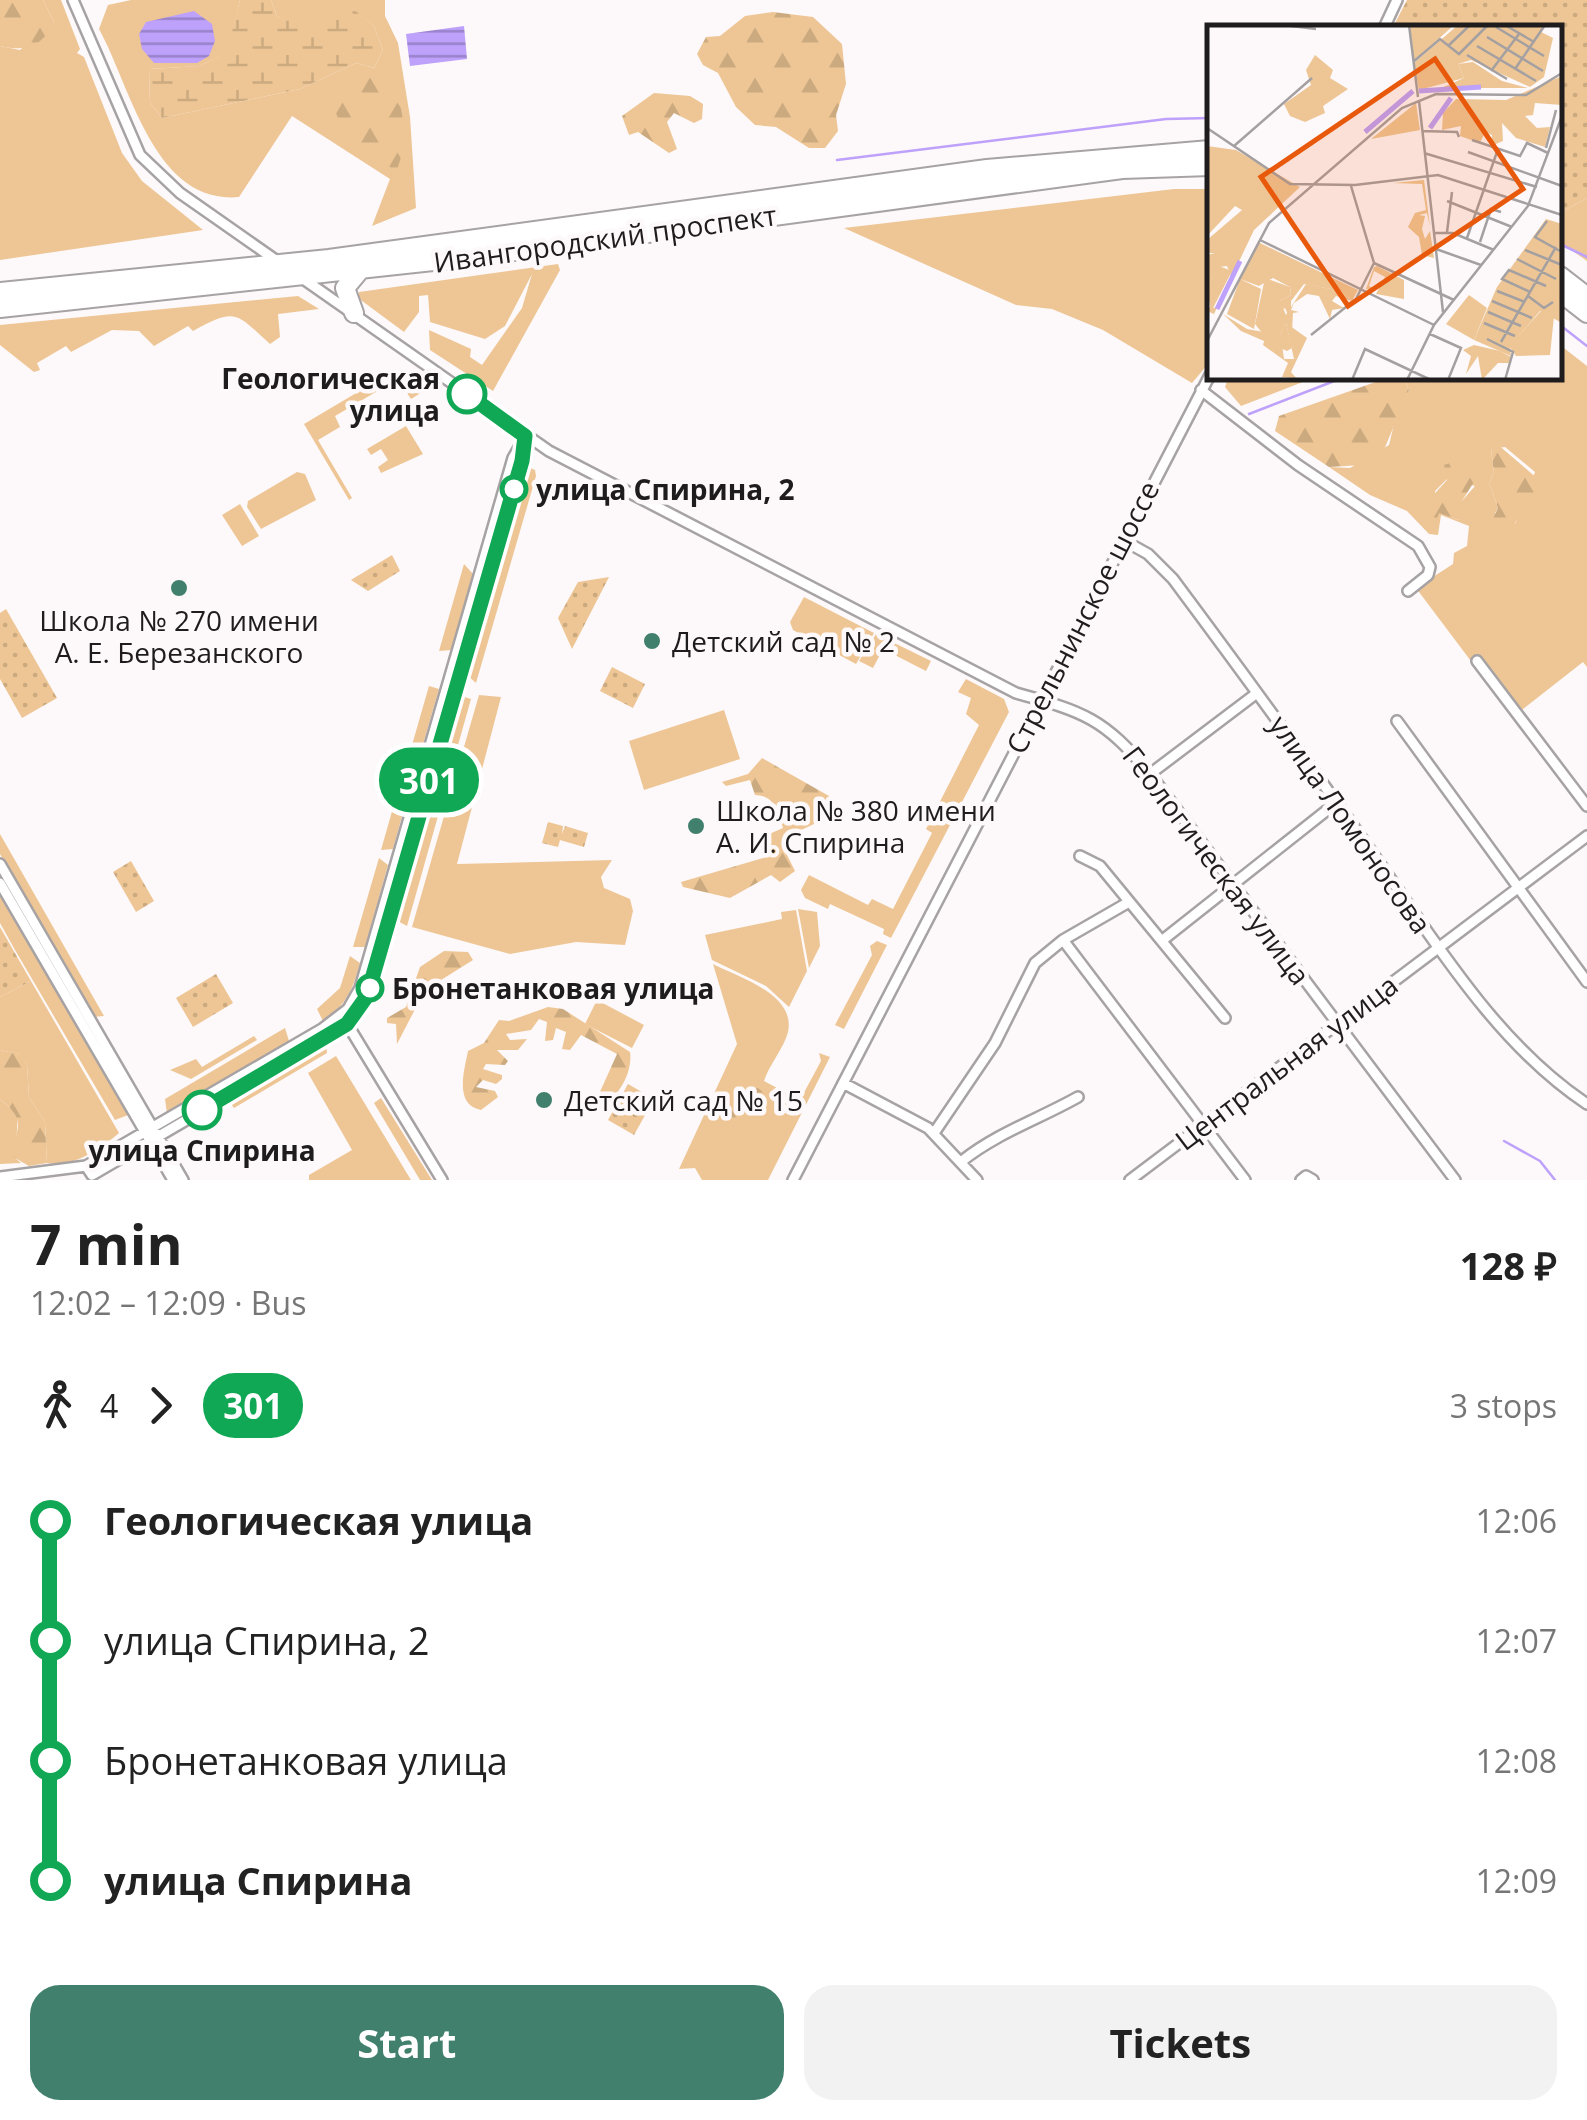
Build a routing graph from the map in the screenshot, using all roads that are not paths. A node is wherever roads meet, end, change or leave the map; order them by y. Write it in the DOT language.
graph roads {
  1 [pos="73,0"];
  2 [pos="1397,0"];
  3 [pos="1385,25"];
  4 [pos="1207,150"];
  5 [pos="1207,166"];
  6 [pos="282,264"];
  7 [pos="360,270"];
  8 [pos="300,276"];
  9 [pos="1562,278"];
  10 [pos="0,292"];
  11 [pos="1562,294"];
  12 [pos="1587,297"];
  13 [pos="0,308"];
  14 [pos="354,313"];
  15 [pos="1587,313"];
  16 [pos="1207,380"];
  17 [pos="1201,390"];
  18 [pos="525,436"];
  19 [pos="1121,538"];
  20 [pos="1408,591"];
  21 [pos="1477,662"];
  22 [pos="1257,693"];
  23 [pos="1040,700"];
  24 [pos="1397,721"];
  25 [pos="1150,774"];
  26 [pos="1336,803"];
  27 [pos="1587,806"];
  28 [pos="1587,836"];
  29 [pos="1080,856"];
  30 [pos="0,864"];
  31 [pos="0,884"];
  32 [pos="1232,884"];
  33 [pos="1517,887"];
  34 [pos="1129,902"];
  35 [pos="1164,939"];
  36 [pos="1064,940"];
  37 [pos="1437,946"];
  38 [pos="1587,982"];
  39 [pos="1225,1018"];
  40 [pos="344,1020"];
  41 [pos="1337,1024"];
  42 [pos="843,1083"];
  43 [pos="1078,1097"];
  44 [pos="1587,1104"];
  45 [pos="1203,1125"];
  46 [pos="934,1133"];
  47 [pos="151,1135"];
  48 [pos="962,1161"];
  49 [pos="0,1177"];
  50 [pos="172,1180"];
  51 [pos="182,1180"];
  52 [pos="442,1180"];
  53 [pos="793,1180"];
  54 [pos="977,1180"];
  55 [pos="1130,1180"];
  56 [pos="1246,1180"];
  57 [pos="1301,1180"];
  58 [pos="1312,1180"];
  59 [pos="1456,1180"];
  1 -- 6 [label="street, Геологическая улица"];
  2 -- 3 [label="street"];
  4 -- 6 [label="highway, Ивангородский проспект"];
  5 -- 7 [label="highway, Ивангородский проспект"];
  6 -- 8 [label="street, Геологическая улица"];
  6 -- 10 [label="highway, Ивангородский проспект"];
  7 -- 8 [label="highway, Ивангородский проспект"];
  7 -- 14 [label="highway"];
  8 -- 13 [label="highway, Ивангородский проспект"];
  8 -- 14 [label="street, Геологическая улица"];
  9 -- 12 [label="highway"];
  11 -- 15 [label="highway"];
  14 -- 18 [label="street, Геологическая улица"];
  16 -- 17 [label="street, Стрельнинское шоссе"];
  17 -- 19 [label="street, Стрельнинское шоссе"];
  17 -- 20 [label="street"];
  18 -- 23 [label="street, Геологическая улица"];
  18 -- 40 [label="street"];
  19 -- 22 [label="street, улица Ломоносова"];
  19 -- 23 [label="street, Стрельнинское шоссе"];
  21 -- 27 [label="street"];
  22 -- 25 [label="street"];
  22 -- 26 [label="street, улица Ломоносова"];
  23 -- 25 [label="street, Геологическая улица"];
  23 -- 42 [label="street, Стрельнинское шоссе"];
  24 -- 33 [label="street"];
  25 -- 32 [label="street, Геологическая улица"];
  26 -- 32 [label="street"];
  26 -- 37 [label="street, улица Ломоносова"];
  28 -- 33 [label="street, Центральная улица"];
  29 -- 34 [label="street"];
  30 -- 47 [label="street"];
  31 -- 47 [label="street"];
  32 -- 35 [label="street"];
  32 -- 41 [label="street, Геологическая улица"];
  33 -- 37 [label="street, Центральная улица"];
  33 -- 38 [label="street"];
  34 -- 35 [label="street"];
  34 -- 36 [label="street"];
  35 -- 39 [label="street"];
  36 -- 45 [label="street"];
  36 -- 46 [label="street"];
  37 -- 41 [label="street, Центральная улица"];
  37 -- 44 [label="street, улица Ломоносова"];
  40 -- 47 [label="street"];
  40 -- 52 [label="street"];
  41 -- 45 [label="street, Центральная улица"];
  41 -- 59 [label="street, Геологическая улица"];
  42 -- 46 [label="street"];
  42 -- 53 [label="street, Стрельнинское шоссе"];
  43 -- 48 [label="street"];
  45 -- 55 [label="street, Центральная улица"];
  45 -- 56 [label="street"];
  46 -- 48 [label="street"];
  47 -- 49 [label="street"];
  47 -- 50 [label="street"];
  47 -- 51 [label="street"];
  48 -- 54 [label="street"];
  57 -- 58 [label="street"];
}
